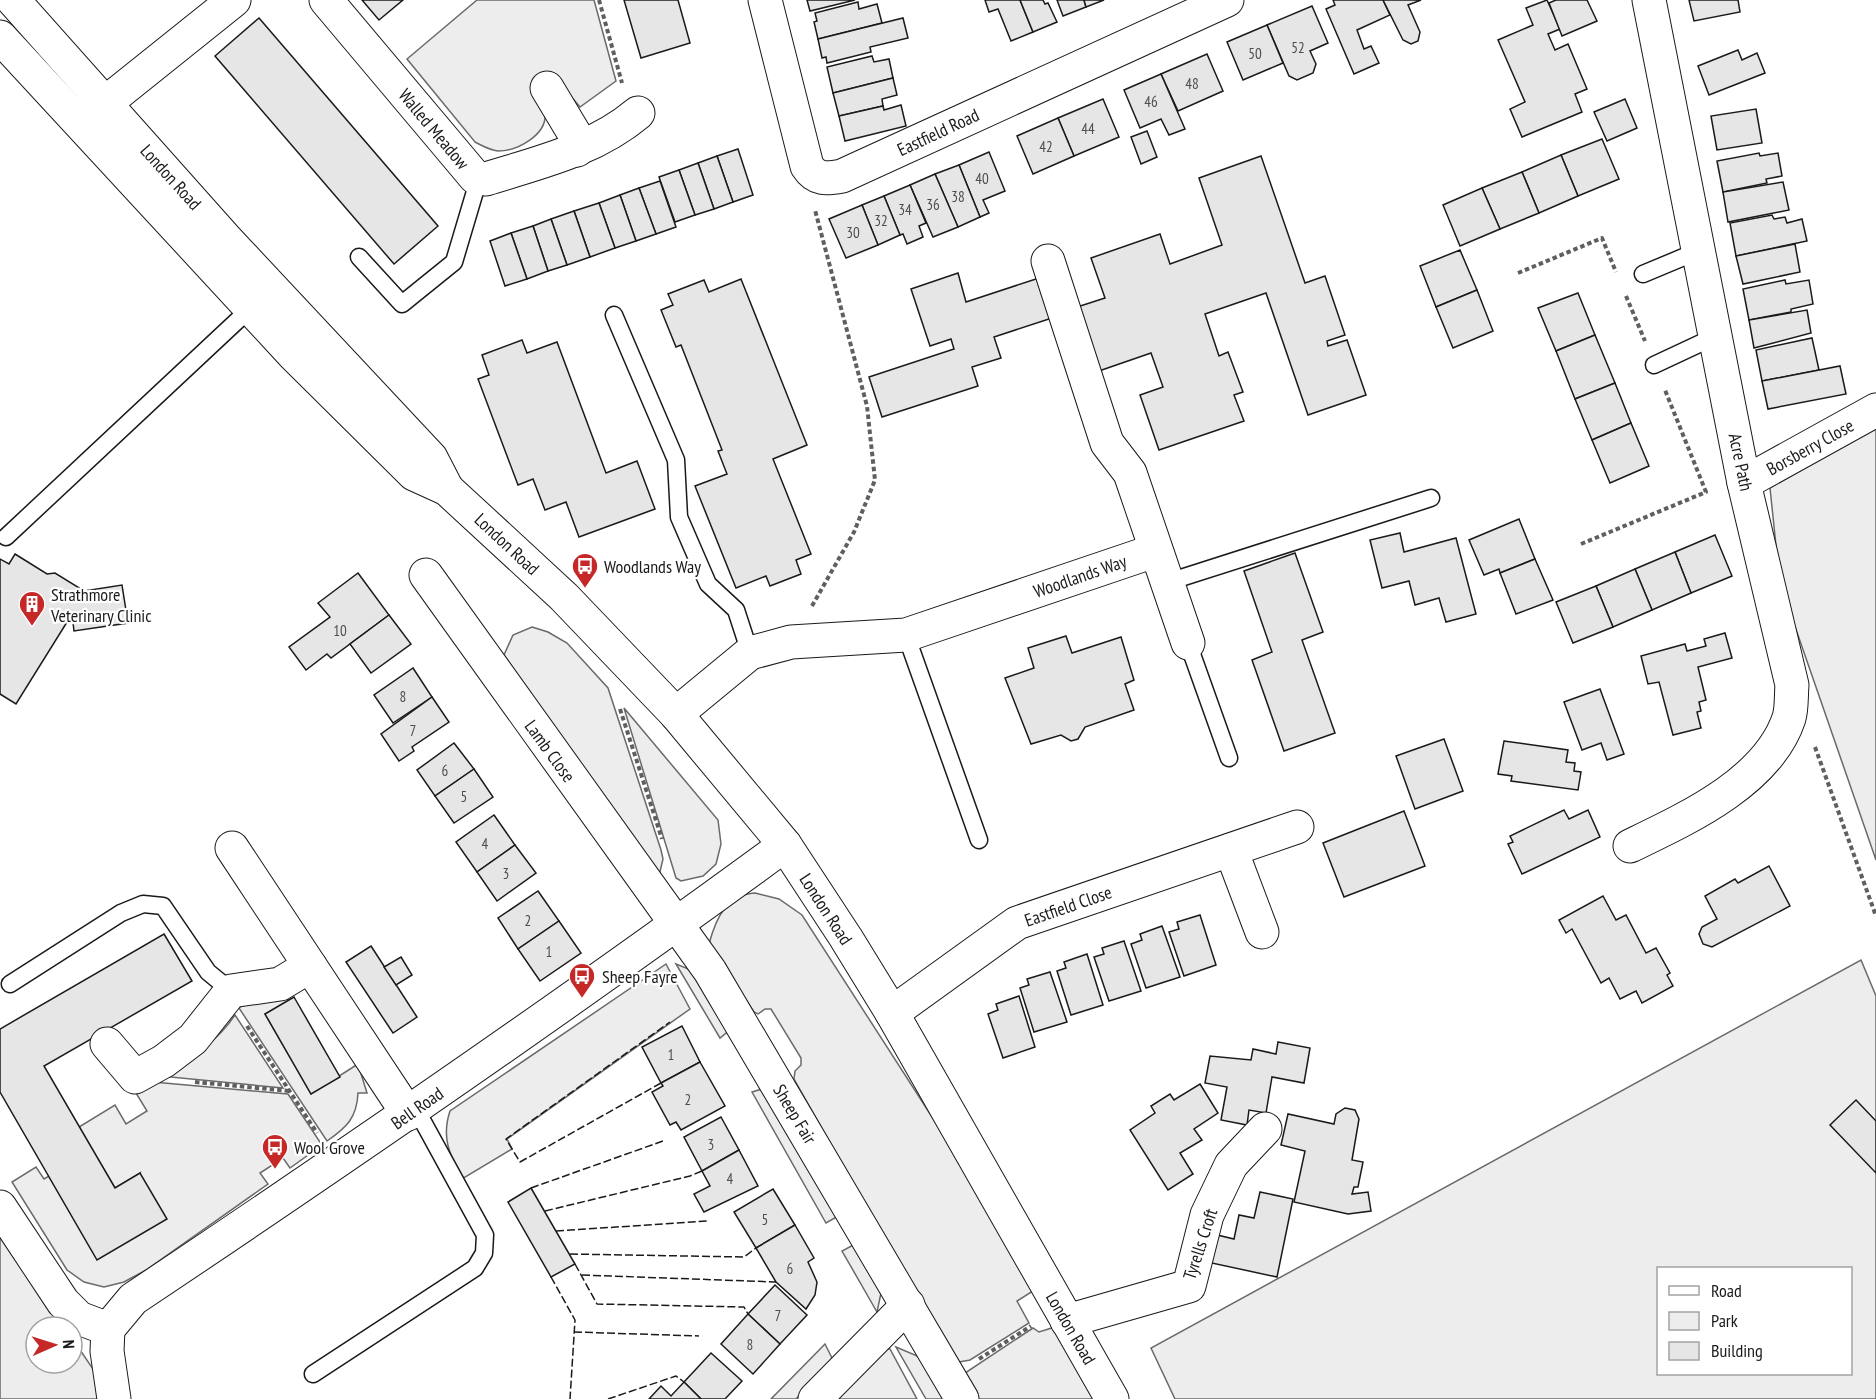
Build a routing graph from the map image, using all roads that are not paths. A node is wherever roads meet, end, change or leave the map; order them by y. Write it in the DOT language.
graph roads {
  1 [pos="13,0"];
  2 [pos="326,0"];
  3 [pos="765,0"];
  4 [pos="1227,0"];
  5 [pos="1648,0"];
  6 [pos="220,4"];
  7 [pos="1188,8"];
  8 [pos="0,37"];
  9 [pos="547,88"];
  10 [pos="105,105"];
  11 [pos="635,116"];
  12 [pos="80,124"];
  13 [pos="577,150"];
  14 [pos="479,178"];
  15 [pos="1698,251"];
  16 [pos="359,256"];
  17 [pos="1048,261"];
  18 [pos="1643,274"];
  19 [pos="262,298"];
  20 [pos="614,315"];
  21 [pos="1716,336"];
  22 [pos="1654,365"];
  23 [pos="1876,410"];
  24 [pos="1744,483"];
  25 [pos="1431,498"];
  26 [pos="6,537"];
  27 [pos="1154,551"];
  28 [pos="426,575"];
  29 [pos="1165,583"];
  30 [pos="906,635"];
  31 [pos="1188,642"];
  32 [pos="750,652"];
  33 [pos="676,714"];
  34 [pos="1229,758"];
  35 [pos="1297,827"];
  36 [pos="979,840"];
  37 [pos="784,845"];
  38 [pos="1630,846"];
  39 [pos="232,848"];
  40 [pos="1231,850"];
  41 [pos="676,926"];
  42 [pos="1262,932"];
  43 [pos="310,966"];
  44 [pos="10,984"];
  45 [pos="229,993"];
  46 [pos="892,1013"];
  47 [pos="107,1044"];
  48 [pos="412,1112"];
  49 [pos="1265,1129"];
  50 [pos="0,1207"];
  51 [pos="908,1305"];
  52 [pos="1063,1315"];
  53 [pos="108,1329"];
  54 [pos="313,1374"];
  55 [pos="956,1388"];
  56 [pos="114,1399"];
  57 [pos="815,1399"];
  58 [pos="1112,1399"];
  1 -- 10 [label="street, London Road"];
  2 -- 14 [label="street, Walled Meadow"];
  3 -- 7 [label="street, Eastfield Road"];
  4 -- 7 [label="street, Eastfield Road"];
  5 -- 15 [label="street, Acre Path"];
  6 -- 10 [label="street"];
  8 -- 12 [label="street, London Road"];
  9 -- 13 [label="street"];
  10 -- 12 [label="street"];
  10 -- 19 [label="street, London Road"];
  11 -- 13 [label="street, Walled Meadow"];
  12 -- 19 [label="street, London Road"];
  13 -- 14 [label="street, Walled Meadow"];
  14 -- 16 [label="lane"];
  15 -- 18 [label="lane"];
  15 -- 21 [label="street, Acre Path"];
  17 -- 27 [label="street"];
  19 -- 26 [label="lane"];
  19 -- 33 [label="street, London Road"];
  20 -- 32 [label="lane"];
  21 -- 22 [label="lane"];
  21 -- 24 [label="street, Acre Path"];
  23 -- 24 [label="street, Borsberry Close"];
  24 -- 38 [label="street, Acre Path"];
  25 -- 29 [label="lane"];
  27 -- 29 [label="street"];
  27 -- 30 [label="street, Woodlands Way"];
  28 -- 41 [label="street, Lamb Close"];
  29 -- 31 [label="street"];
  30 -- 32 [label="street, Woodlands Way"];
  30 -- 36 [label="lane"];
  31 -- 34 [label="lane"];
  32 -- 33 [label="street, Woodlands Way"];
  33 -- 37 [label="street, London Road"];
  35 -- 40 [label="street, Eastfield Close"];
  37 -- 41 [label="street, Bell Road"];
  37 -- 46 [label="street, London Road"];
  39 -- 43 [label="street"];
  40 -- 42 [label="street"];
  40 -- 46 [label="street, Eastfield Close"];
  41 -- 48 [label="street, Bell Road"];
  41 -- 51 [label="street, Sheep Fair"];
  43 -- 45 [label="street"];
  43 -- 48 [label="street"];
  44 -- 45 [label="lane"];
  45 -- 47 [label="street"];
  46 -- 52 [label="street, London Road"];
  48 -- 53 [label="street, Bell Road"];
  48 -- 54 [label="lane"];
  49 -- 52 [label="street, Tyrells Croft"];
  50 -- 53 [label="street"];
  51 -- 55 [label="street, Sheep Fair"];
  51 -- 57 [label="street"];
  52 -- 58 [label="street, London Road"];
  53 -- 56 [label="street"];
}
